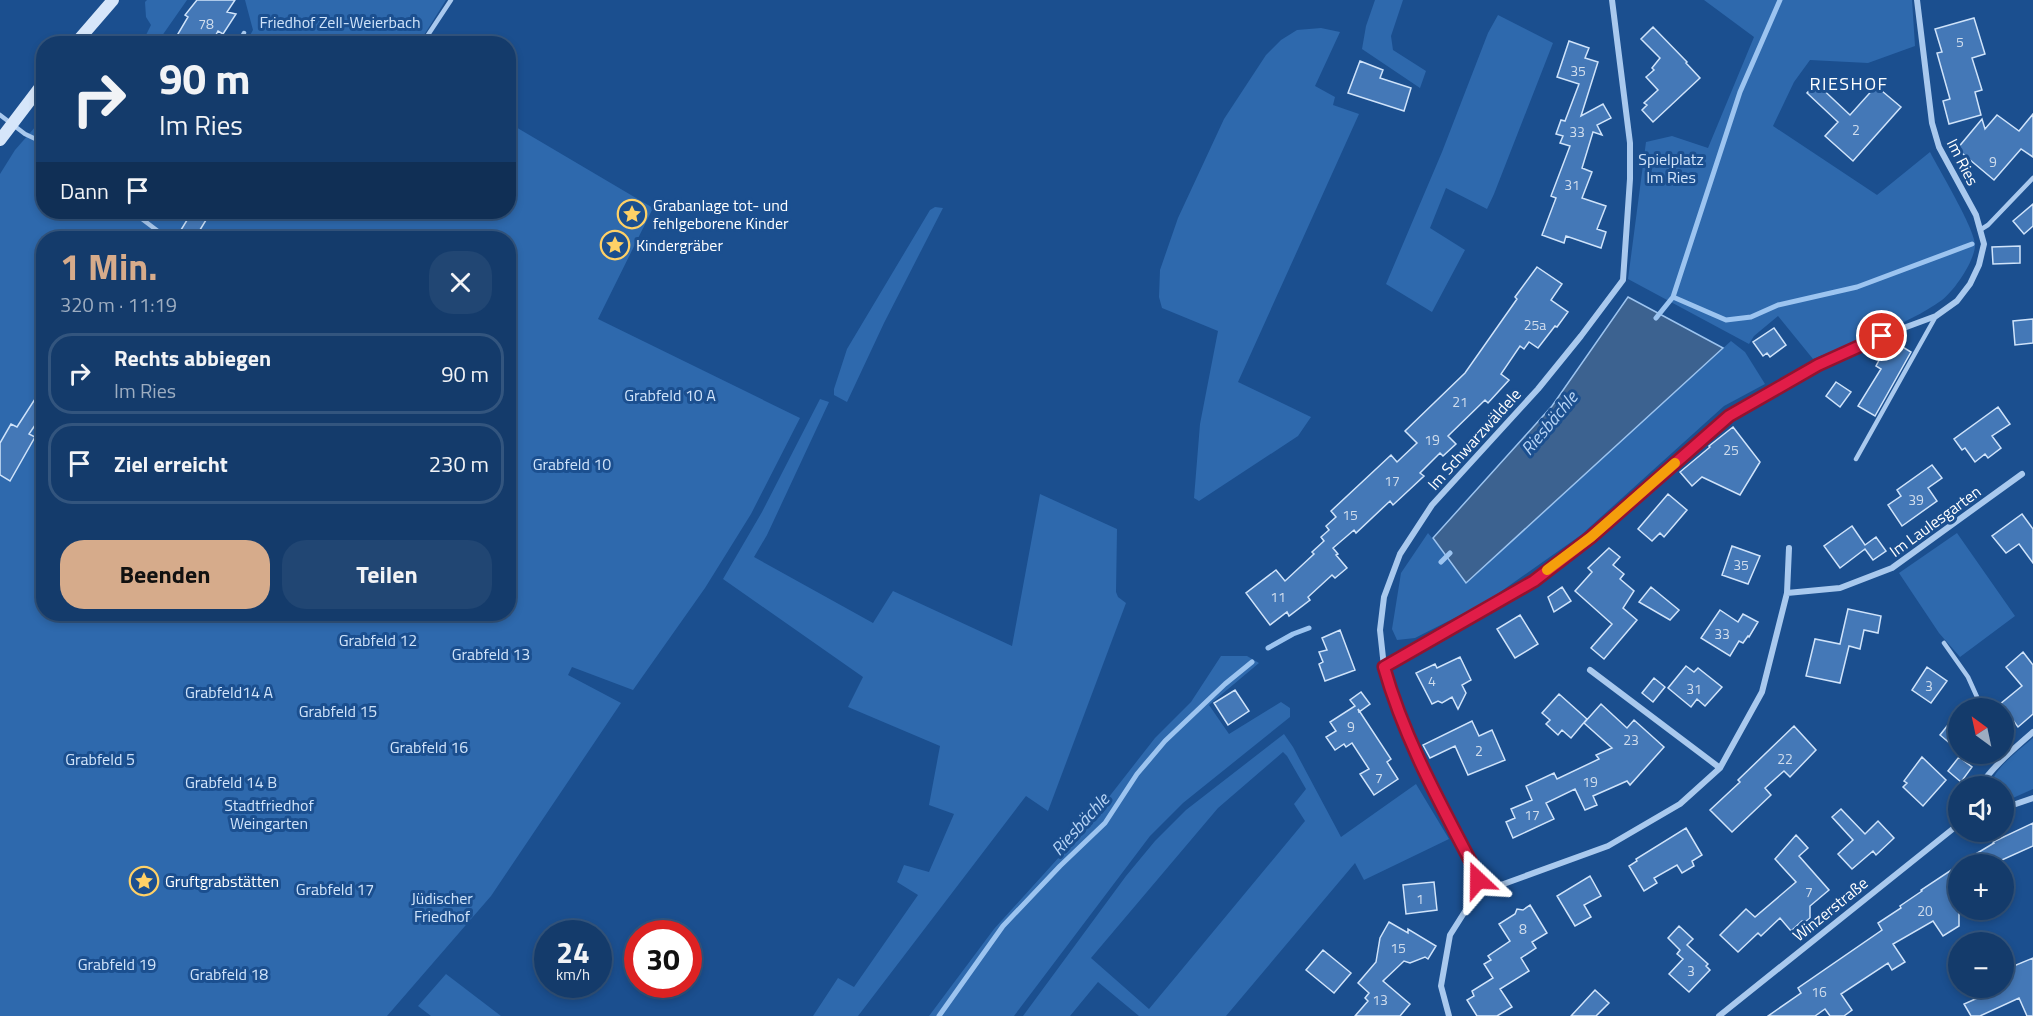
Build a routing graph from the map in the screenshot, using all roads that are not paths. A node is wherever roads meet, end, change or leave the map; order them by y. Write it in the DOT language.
graph roads {
  1 [pos="113,0"];
  2 [pos="451,0"];
  3 [pos="1612,0"];
  4 [pos="1917,0"];
  5 [pos="244,33"];
  6 [pos="82,36"];
  7 [pos="242,36"];
  8 [pos="427,36"];
  9 [pos="36,92"];
  10 [pos="0,115"];
  11 [pos="11,124"];
  12 [pos="36,139"];
  13 [pos="0,140"];
  14 [pos="2033,178"];
  15 [pos="142,219"];
  16 [pos="1980,230"];
  17 [pos="157,231"];
  18 [pos="1936,316"];
  19 [pos="1856,459"];
  20 [pos="2022,474"];
  21 [pos="1789,548"];
  22 [pos="1787,593"];
  23 [pos="1944,643"];
  24 [pos="1384,667"];
  25 [pos="1590,670"];
  26 [pos="1977,698"];
  27 [pos="2033,732"];
  28 [pos="2014,747"];
  29 [pos="1997,764"];
  30 [pos="1720,768"];
  31 [pos="1987,776"];
  32 [pos="2033,798"];
  33 [pos="2014,805"];
  34 [pos="1948,831"];
  35 [pos="1476,894"];
  36 [pos="1449,1016"];
  37 [pos="1719,1016"];
  1 -- 6 [label="street"];
  2 -- 8 [label="lane"];
  3 -- 24 [label="street, Im Schwarzwäldele"];
  4 -- 16 [label="street, Im Ries"];
  5 -- 7 [label="lane"];
  9 -- 11 [label="street"];
  10 -- 11 [label="lane"];
  11 -- 12 [label="lane"];
  11 -- 13 [label="street"];
  14 -- 16 [label="lane"];
  15 -- 17 [label="lane"];
  16 -- 18 [label="street, Im Ries"];
  18 -- 19 [label="lane, Im Ries"];
  18 -- 24 [label="street, Im Ries"];
  20 -- 22 [label="street, Im Laulesgarten"];
  21 -- 22 [label="street"];
  22 -- 30 [label="street"];
  23 -- 26 [label="lane"];
  24 -- 35 [label="street, Im Schwarzwäldele"];
  25 -- 30 [label="street"];
  27 -- 28 [label="street"];
  29 -- 31 [label="street"];
  30 -- 35 [label="street"];
  32 -- 33 [label="street"];
  34 -- 37 [label="street, Winzerstraße"];
  35 -- 36 [label="street"];
}
